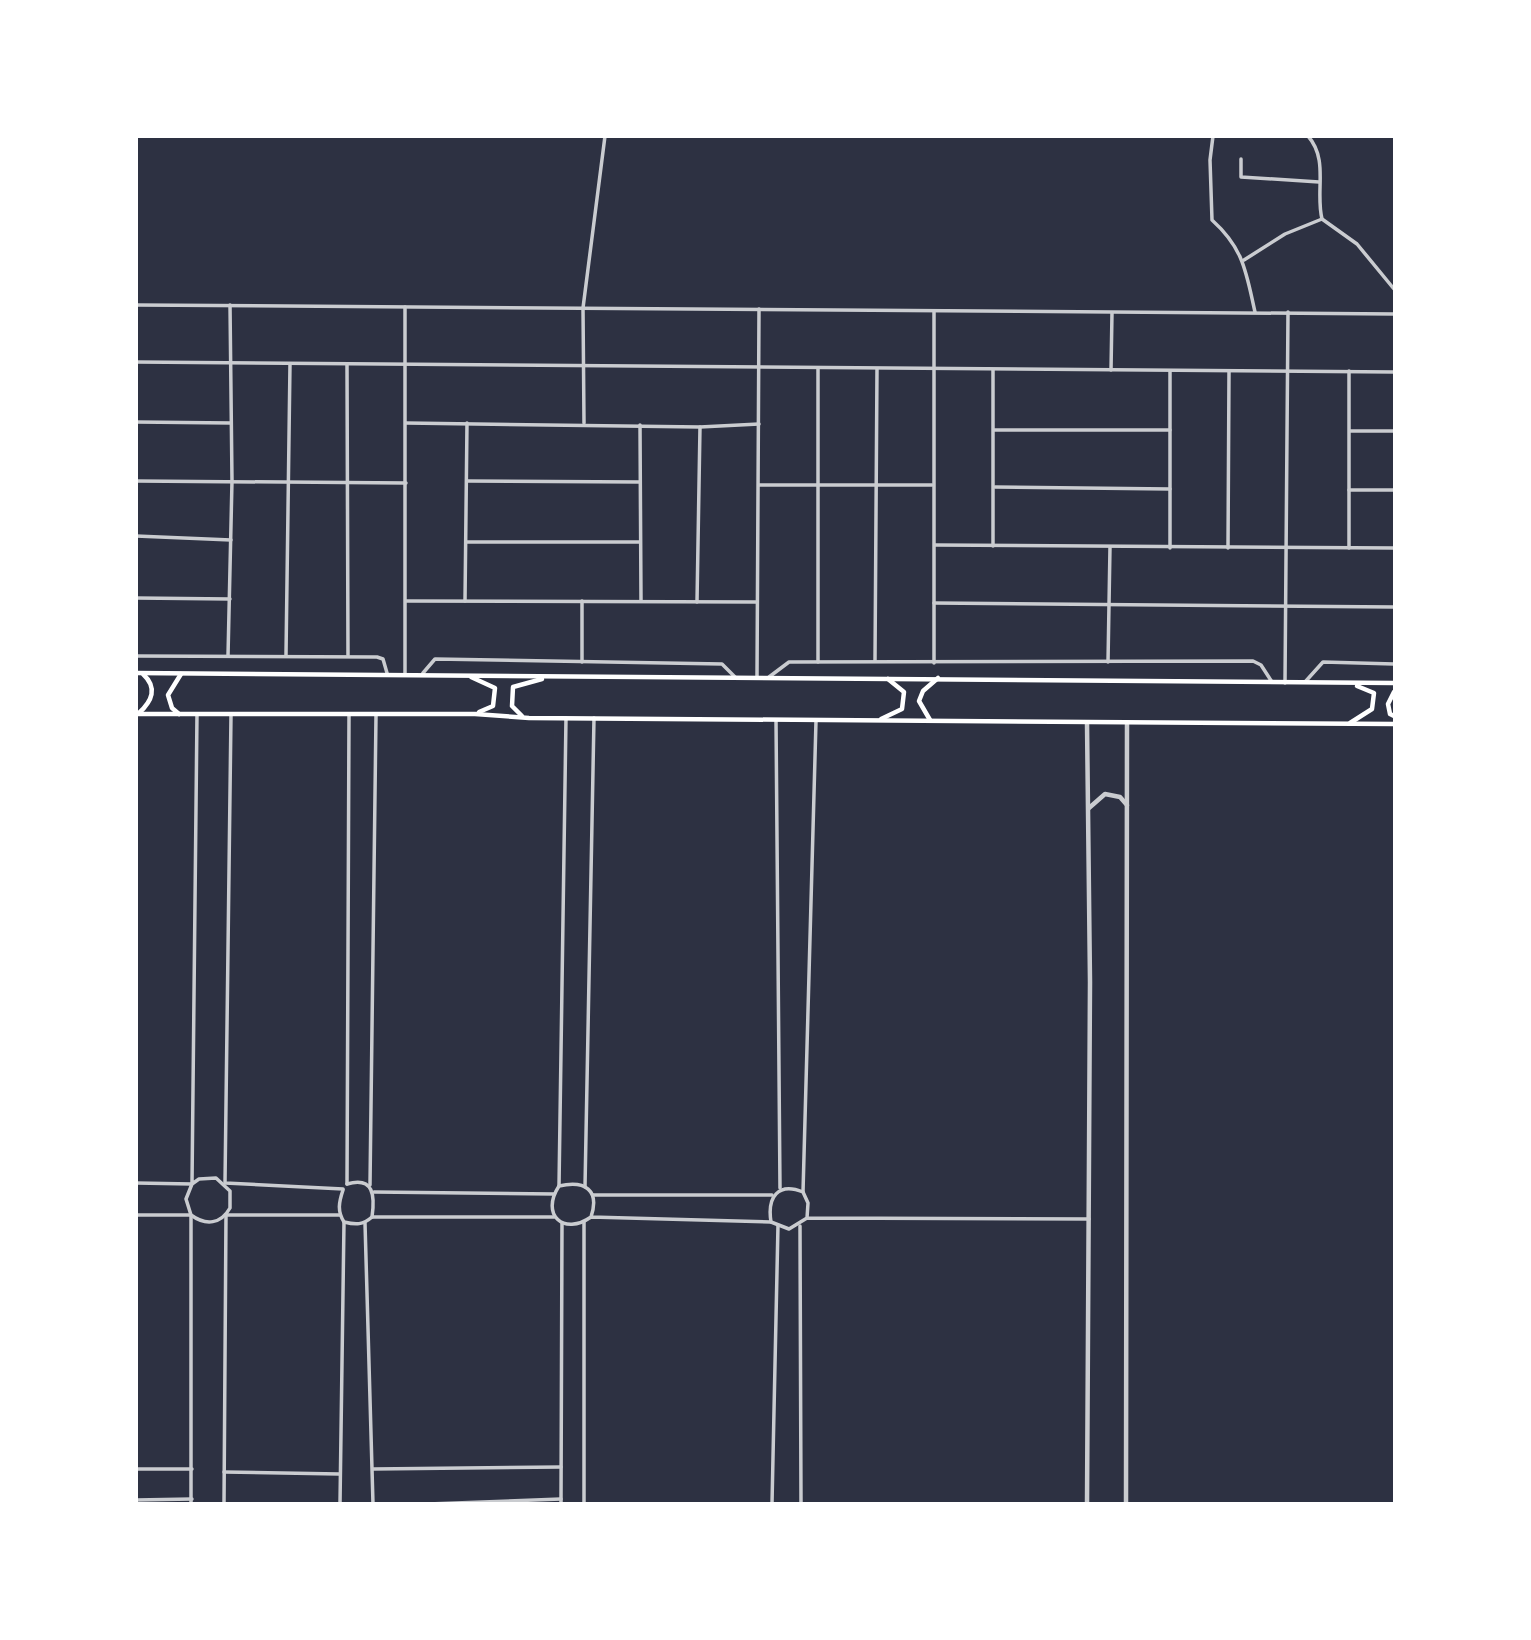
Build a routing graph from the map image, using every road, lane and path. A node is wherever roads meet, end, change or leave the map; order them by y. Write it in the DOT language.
graph roads {
  1 [pos="605,136"];
  2 [pos="1213,136"];
  3 [pos="1308,136"];
  4 [pos="1241,159"];
  5 [pos="1319,182"];
  6 [pos="1322,219"];
  7 [pos="1244,260"];
  8 [pos="1395,289"];
  9 [pos="136,305"];
  10 [pos="230,305"];
  11 [pos="405,307"];
  12 [pos="583,308"];
  13 [pos="760,309"];
  14 [pos="934,311"];
  15 [pos="1255,312"];
  16 [pos="1288,312"];
  17 [pos="1112,313"];
  18 [pos="1395,314"];
  19 [pos="136,362"];
  20 [pos="230,363"];
  21 [pos="290,364"];
  22 [pos="347,365"];
  23 [pos="407,365"];
  24 [pos="583,365"];
  25 [pos="759,368"];
  26 [pos="818,369"];
  27 [pos="877,369"];
  28 [pos="932,369"];
  29 [pos="993,370"];
  30 [pos="1111,370"];
  31 [pos="1170,370"];
  32 [pos="1229,371"];
  33 [pos="1287,371"];
  34 [pos="1349,371"];
  35 [pos="1395,372"];
  36 [pos="136,422"];
  37 [pos="232,423"];
  38 [pos="406,423"];
  39 [pos="467,423"];
  40 [pos="584,423"];
  41 [pos="759,424"];
  42 [pos="640,425"];
  43 [pos="700,427"];
  44 [pos="994,430"];
  45 [pos="1170,430"];
  46 [pos="1349,431"];
  47 [pos="1395,431"];
  48 [pos="136,481"];
  49 [pos="232,481"];
  50 [pos="467,481"];
  51 [pos="289,482"];
  52 [pos="348,482"];
  53 [pos="640,482"];
  54 [pos="405,483"];
  55 [pos="758,485"];
  56 [pos="932,485"];
  57 [pos="817,486"];
  58 [pos="874,486"];
  59 [pos="995,487"];
  60 [pos="1170,489"];
  61 [pos="1349,490"];
  62 [pos="1395,490"];
  63 [pos="136,536"];
  64 [pos="231,540"];
  65 [pos="466,541"];
  66 [pos="640,542"];
  67 [pos="934,545"];
  68 [pos="993,546"];
  69 [pos="1110,547"];
  70 [pos="1171,548"];
  71 [pos="1228,548"];
  72 [pos="1349,548"];
  73 [pos="1395,548"];
  74 [pos="1286,549"];
  75 [pos="136,598"];
  76 [pos="230,599"];
  77 [pos="406,601"];
  78 [pos="465,601"];
  79 [pos="582,601"];
  80 [pos="640,601"];
  81 [pos="697,602"];
  82 [pos="757,602"];
  83 [pos="934,603"];
  84 [pos="1110,605"];
  85 [pos="1286,606"];
  86 [pos="1395,607"];
  87 [pos="286,655"];
  88 [pos="348,655"];
  89 [pos="136,656"];
  90 [pos="228,656"];
  91 [pos="875,661"];
  92 [pos="582,662"];
  93 [pos="818,662"];
  94 [pos="1108,662"];
  95 [pos="934,663"];
  96 [pos="1395,664"];
  97 [pos="139,673"];
  98 [pos="387,673"];
  99 [pos="405,673"];
  100 [pos="423,673"];
  101 [pos="181,674"];
  102 [pos="468,676"];
  103 [pos="560,677"];
  104 [pos="735,677"];
  105 [pos="757,677"];
  106 [pos="769,677"];
  107 [pos="939,678"];
  108 [pos="888,679"];
  109 [pos="1273,683"];
  110 [pos="1285,683"];
  111 [pos="1395,683"];
  112 [pos="1304,684"];
  113 [pos="1350,684"];
  114 [pos="1395,692"];
  115 [pos="475,713"];
  116 [pos="137,714"];
  117 [pos="179,714"];
  118 [pos="197,714"];
  119 [pos="231,715"];
  120 [pos="349,716"];
  121 [pos="376,716"];
  122 [pos="1395,716"];
  123 [pos="529,718"];
  124 [pos="566,718"];
  125 [pos="594,718"];
  126 [pos="776,720"];
  127 [pos="877,720"];
  128 [pos="930,720"];
  129 [pos="816,721"];
  130 [pos="1087,723"];
  131 [pos="1127,723"];
  132 [pos="1349,723"];
  133 [pos="1395,724"];
  134 [pos="1127,805"];
  135 [pos="1088,809"];
  136 [pos="136,1183"];
  137 [pos="192,1184"];
  138 [pos="225,1184"];
  139 [pos="347,1184"];
  140 [pos="370,1185"];
  141 [pos="559,1186"];
  142 [pos="585,1187"];
  143 [pos="780,1188"];
  144 [pos="343,1189"];
  145 [pos="374,1192"];
  146 [pos="803,1192"];
  147 [pos="554,1194"];
  148 [pos="593,1195"];
  149 [pos="772,1195"];
  150 [pos="136,1215"];
  151 [pos="191,1215"];
  152 [pos="226,1215"];
  153 [pos="340,1215"];
  154 [pos="372,1217"];
  155 [pos="554,1217"];
  156 [pos="591,1217"];
  157 [pos="807,1218"];
  158 [pos="1089,1219"];
  159 [pos="344,1222"];
  160 [pos="584,1222"];
  161 [pos="771,1222"];
  162 [pos="365,1223"];
  163 [pos="562,1223"];
  164 [pos="800,1225"];
  165 [pos="778,1226"];
  166 [pos="561,1468"];
  167 [pos="136,1469"];
  168 [pos="192,1469"];
  169 [pos="373,1469"];
  170 [pos="224,1472"];
  171 [pos="340,1474"];
  172 [pos="136,1500"];
  173 [pos="192,1501"];
  174 [pos="561,1501"];
  175 [pos="224,1503"];
  176 [pos="340,1503"];
  177 [pos="373,1503"];
  178 [pos="429,1503"];
  179 [pos="584,1503"];
  180 [pos="772,1503"];
  181 [pos="801,1503"];
  182 [pos="1087,1503"];
  183 [pos="1126,1503"];
  1 -- 12 [label="street"];
  2 -- 7 [label="street"];
  3 -- 5 [label="street"];
  4 -- 5 [label="street"];
  5 -- 6 [label="street"];
  6 -- 7 [label="street"];
  6 -- 8 [label="street"];
  7 -- 15 [label="street"];
  9 -- 10 [label="street"];
  10 -- 11 [label="street"];
  10 -- 20 [label="street"];
  11 -- 12 [label="street"];
  11 -- 23 [label="street"];
  12 -- 13 [label="street"];
  12 -- 24 [label="street"];
  13 -- 14 [label="street"];
  13 -- 25 [label="street"];
  14 -- 17 [label="street"];
  14 -- 28 [label="street"];
  15 -- 16 [label="street"];
  15 -- 17 [label="street"];
  16 -- 18 [label="street"];
  16 -- 33 [label="street"];
  17 -- 30 [label="street"];
  19 -- 20 [label="street"];
  20 -- 21 [label="street"];
  20 -- 37 [label="street"];
  21 -- 22 [label="street"];
  21 -- 51 [label="street"];
  22 -- 23 [label="street"];
  22 -- 52 [label="street"];
  23 -- 24 [label="street"];
  23 -- 38 [label="street"];
  24 -- 25 [label="street"];
  24 -- 40 [label="street"];
  25 -- 26 [label="street"];
  25 -- 41 [label="street"];
  26 -- 27 [label="street"];
  26 -- 57 [label="street"];
  27 -- 28 [label="street"];
  27 -- 58 [label="street"];
  28 -- 29 [label="street"];
  28 -- 56 [label="street"];
  29 -- 30 [label="street"];
  29 -- 44 [label="street"];
  30 -- 31 [label="street"];
  31 -- 32 [label="street"];
  31 -- 45 [label="street"];
  32 -- 33 [label="street"];
  32 -- 71 [label="street"];
  33 -- 34 [label="street"];
  33 -- 74 [label="street"];
  34 -- 35 [label="street"];
  34 -- 46 [label="street"];
  36 -- 37 [label="street"];
  37 -- 49 [label="street"];
  38 -- 39 [label="street"];
  38 -- 54 [label="street"];
  39 -- 40 [label="street"];
  39 -- 50 [label="street"];
  40 -- 42 [label="street"];
  41 -- 43 [label="street"];
  41 -- 55 [label="street"];
  42 -- 43 [label="street"];
  42 -- 53 [label="street"];
  43 -- 81 [label="street"];
  44 -- 45 [label="street"];
  44 -- 59 [label="street"];
  45 -- 60 [label="street"];
  46 -- 47 [label="street"];
  46 -- 61 [label="street"];
  48 -- 49 [label="street"];
  49 -- 51 [label="street"];
  49 -- 64 [label="street"];
  50 -- 53 [label="street"];
  50 -- 65 [label="street"];
  51 -- 52 [label="street"];
  51 -- 87 [label="street"];
  52 -- 54 [label="street"];
  52 -- 88 [label="street"];
  53 -- 66 [label="street"];
  54 -- 77 [label="street"];
  55 -- 57 [label="street"];
  55 -- 82 [label="street"];
  56 -- 58 [label="street"];
  56 -- 67 [label="street"];
  57 -- 58 [label="street"];
  57 -- 93 [label="street"];
  58 -- 91 [label="street"];
  59 -- 60 [label="street"];
  59 -- 68 [label="street"];
  60 -- 70 [label="street"];
  61 -- 62 [label="street"];
  61 -- 72 [label="street"];
  63 -- 64 [label="street"];
  64 -- 76 [label="street"];
  65 -- 66 [label="street"];
  65 -- 78 [label="street"];
  66 -- 80 [label="street"];
  67 -- 68 [label="street"];
  67 -- 83 [label="street"];
  68 -- 69 [label="street"];
  69 -- 70 [label="street"];
  69 -- 84 [label="street"];
  70 -- 71 [label="street"];
  71 -- 74 [label="street"];
  72 -- 73 [label="street"];
  72 -- 74 [label="street"];
  74 -- 85 [label="street"];
  75 -- 76 [label="street"];
  76 -- 90 [label="street"];
  77 -- 78 [label="street"];
  77 -- 99 [label="street"];
  78 -- 79 [label="street"];
  79 -- 80 [label="street"];
  79 -- 92 [label="street"];
  80 -- 81 [label="street"];
  81 -- 82 [label="street"];
  82 -- 105 [label="street"];
  83 -- 84 [label="street"];
  83 -- 95 [label="street"];
  84 -- 85 [label="street"];
  84 -- 94 [label="street"];
  85 -- 86 [label="street"];
  85 -- 110 [label="street"];
  87 -- 88 [label="street"];
  87 -- 90 [label="street"];
  88 -- 98 [label="street"];
  89 -- 90 [label="street"];
  91 -- 93 [label="street"];
  91 -- 95 [label="street"];
  92 -- 100 [label="street"];
  92 -- 104 [label="street"];
  93 -- 106 [label="street"];
  94 -- 95 [label="street"];
  94 -- 109 [label="street"];
  96 -- 112 [label="street"];
  97 -- 101 [label="main road"];
  97 -- 116 [label="main road"];
  98 -- 99 [label="main road"];
  98 -- 101 [label="main road"];
  99 -- 100 [label="main road"];
  100 -- 102 [label="main road"];
  101 -- 117 [label="main road"];
  102 -- 103 [label="main road"];
  102 -- 115 [label="main road"];
  103 -- 104 [label="main road"];
  103 -- 123 [label="main road"];
  104 -- 105 [label="main road"];
  105 -- 106 [label="main road"];
  106 -- 108 [label="main road"];
  107 -- 108 [label="main road"];
  107 -- 109 [label="main road"];
  107 -- 128 [label="main road"];
  108 -- 127 [label="main road"];
  109 -- 110 [label="main road"];
  110 -- 112 [label="main road"];
  111 -- 113 [label="main road"];
  112 -- 113 [label="main road"];
  113 -- 132 [label="main road"];
  114 -- 122 [label="main road"];
  115 -- 121 [label="main road"];
  115 -- 123 [label="main road"];
  116 -- 117 [label="main road"];
  117 -- 118 [label="main road"];
  118 -- 119 [label="main road"];
  118 -- 137 [label="street"];
  119 -- 120 [label="main road"];
  119 -- 138 [label="street"];
  120 -- 121 [label="main road"];
  120 -- 139 [label="street"];
  121 -- 140 [label="street"];
  123 -- 124 [label="main road"];
  124 -- 125 [label="main road"];
  124 -- 141 [label="street"];
  125 -- 126 [label="main road"];
  125 -- 142 [label="street"];
  126 -- 129 [label="main road"];
  126 -- 143 [label="street"];
  127 -- 128 [label="main road"];
  127 -- 129 [label="main road"];
  128 -- 130 [label="main road"];
  129 -- 146 [label="street"];
  130 -- 131 [label="main road"];
  130 -- 135 [label="street"];
  131 -- 132 [label="main road"];
  131 -- 134 [label="street"];
  132 -- 133 [label="main road"];
  134 -- 135 [label="street"];
  134 -- 183 [label="street"];
  135 -- 158 [label="street"];
  136 -- 137 [label="street"];
  137 -- 138 [label="street"];
  137 -- 151 [label="street"];
  138 -- 144 [label="street"];
  138 -- 152 [label="street"];
  139 -- 140 [label="street"];
  139 -- 144 [label="street"];
  140 -- 145 [label="street"];
  141 -- 142 [label="street"];
  141 -- 147 [label="street"];
  142 -- 148 [label="street"];
  143 -- 146 [label="street"];
  143 -- 149 [label="street"];
  144 -- 153 [label="street"];
  145 -- 147 [label="street"];
  145 -- 154 [label="street"];
  146 -- 157 [label="street"];
  147 -- 155 [label="street"];
  148 -- 149 [label="street"];
  148 -- 156 [label="street"];
  149 -- 161 [label="street"];
  150 -- 151 [label="street"];
  151 -- 152 [label="street"];
  151 -- 168 [label="street"];
  152 -- 153 [label="street"];
  152 -- 170 [label="street"];
  153 -- 159 [label="street"];
  154 -- 155 [label="street"];
  154 -- 162 [label="street"];
  155 -- 163 [label="street"];
  156 -- 160 [label="street"];
  156 -- 161 [label="street"];
  157 -- 158 [label="street"];
  157 -- 164 [label="street"];
  158 -- 182 [label="street"];
  159 -- 162 [label="street"];
  159 -- 171 [label="street"];
  160 -- 163 [label="street"];
  160 -- 179 [label="street"];
  161 -- 165 [label="street"];
  162 -- 169 [label="street"];
  163 -- 166 [label="street"];
  164 -- 165 [label="street"];
  164 -- 181 [label="street"];
  165 -- 180 [label="street"];
  166 -- 169 [label="street"];
  166 -- 174 [label="street"];
  167 -- 168 [label="street"];
  168 -- 173 [label="street"];
  169 -- 177 [label="street"];
  170 -- 171 [label="street"];
  170 -- 175 [label="street"];
  171 -- 176 [label="street"];
  172 -- 173 [label="street"];
  174 -- 178 [label="street"];
}
